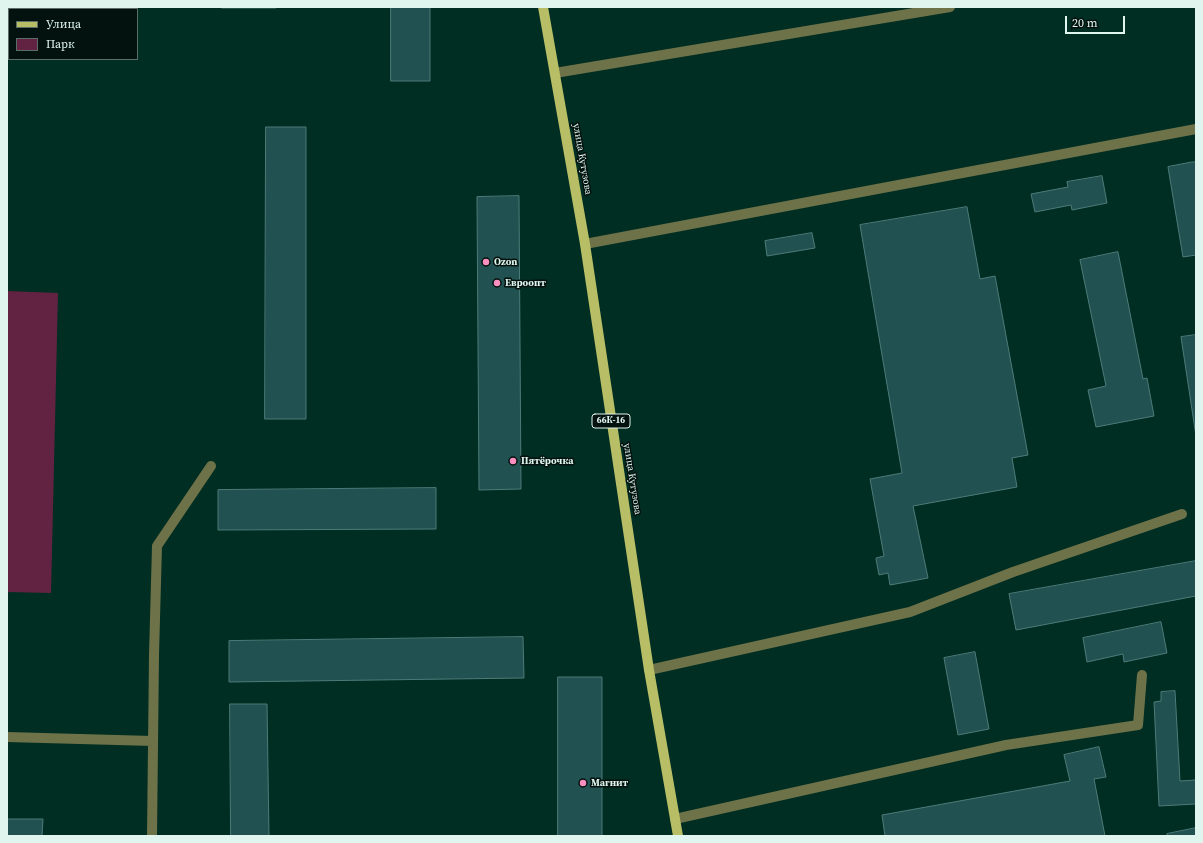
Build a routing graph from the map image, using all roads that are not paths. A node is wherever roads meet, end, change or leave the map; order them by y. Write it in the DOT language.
graph roads {
  1 [pos="544,7"];
  2 [pos="950,7"];
  3 [pos="554,73"];
  4 [pos="1196,129"];
  5 [pos="585,244"];
  6 [pos="211,466"];
  7 [pos="1182,514"];
  8 [pos="649,670"];
  9 [pos="1142,675"];
  10 [pos="7,736"];
  11 [pos="153,741"];
  12 [pos="675,819"];
  13 [pos="152,836"];
  14 [pos="678,836"];
  1 -- 3 [label="main road, улица Кутузова / 66К-16"];
  2 -- 3 [label="lane"];
  3 -- 5 [label="main road, улица Кутузова / 66К-16"];
  4 -- 5 [label="lane"];
  5 -- 8 [label="main road, улица Кутузова / 66К-16"];
  6 -- 11 [label="lane"];
  7 -- 8 [label="lane"];
  8 -- 12 [label="main road, улица Кутузова / 66К-16"];
  9 -- 12 [label="lane"];
  10 -- 11 [label="lane"];
  11 -- 13 [label="lane"];
  12 -- 14 [label="main road, улица Кутузова / 66К-16"];
}
